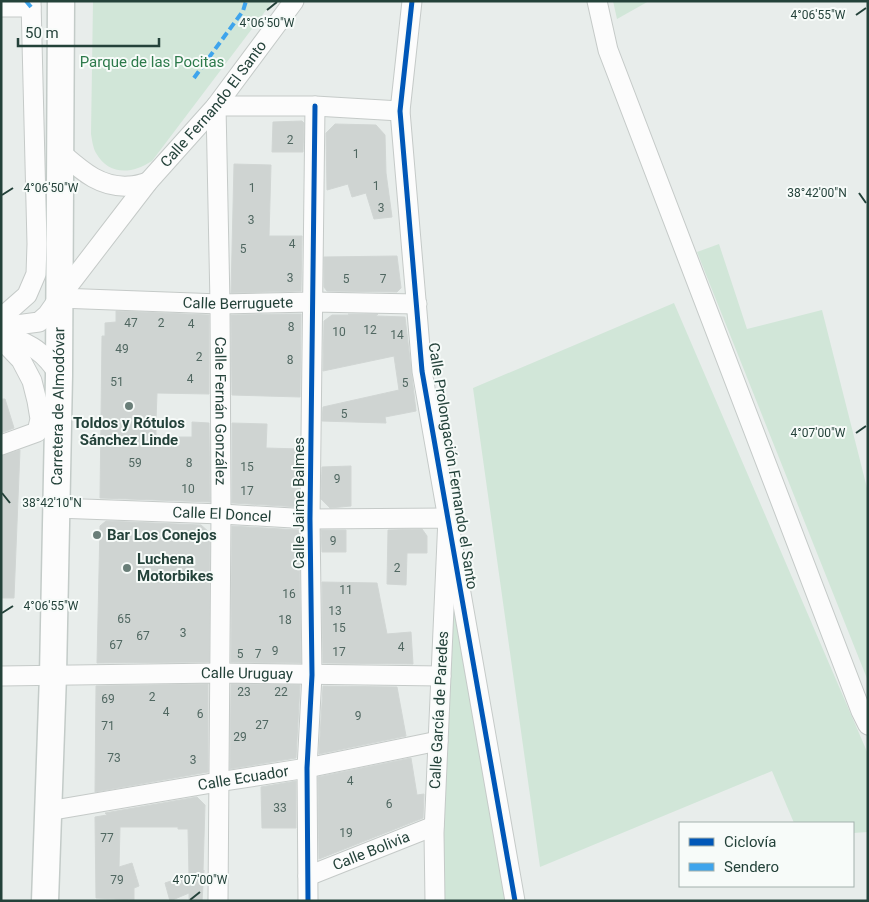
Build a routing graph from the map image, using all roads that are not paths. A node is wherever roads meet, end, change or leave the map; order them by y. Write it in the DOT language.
graph roads {
  1 [pos="61,1"];
  2 [pos="294,1"];
  3 [pos="412,1"];
  4 [pos="597,1"];
  5 [pos="31,4"];
  6 [pos="1,7"];
  7 [pos="216,106"];
  8 [pos="315,106"];
  9 [pos="400,111"];
  10 [pos="59,151"];
  11 [pos="148,182"];
  12 [pos="59,298"];
  13 [pos="313,302"];
  14 [pos="220,304"];
  15 [pos="416,304"];
  16 [pos="1,318"];
  17 [pos="1,326"];
  18 [pos="1,332"];
  19 [pos="1,339"];
  20 [pos="59,348"];
  21 [pos="59,375"];
  22 [pos="1,444"];
  23 [pos="56,508"];
  24 [pos="221,514"];
  25 [pos="448,518"];
  26 [pos="310,519"];
  27 [pos="219,673"];
  28 [pos="312,674"];
  29 [pos="53,675"];
  30 [pos="1,676"];
  31 [pos="441,676"];
  32 [pos="868,725"];
  33 [pos="438,741"];
  34 [pos="307,768"];
  35 [pos="218,782"];
  36 [pos="48,811"];
  37 [pos="434,826"];
  38 [pos="308,876"];
  39 [pos="45,901"];
  40 [pos="218,901"];
  41 [pos="308,901"];
  42 [pos="435,901"];
  43 [pos="515,901"];
  1 -- 10 [label="main road, Carretera de Almodóvar"];
  2 -- 7 [label="street, Calle Fernando El Santo"];
  3 -- 9 [label="street, Calle Prolongación Fernando el Santo"];
  4 -- 32 [label="street"];
  5 -- 6 [label="street"];
  5 -- 16 [label="street"];
  7 -- 8 [label="street"];
  7 -- 11 [label="street, Calle Fernando El Santo"];
  7 -- 14 [label="street, Calle Fernán González"];
  8 -- 9 [label="street"];
  8 -- 13 [label="street, Calle Jaime Balmes"];
  9 -- 15 [label="street, Calle Prolongación Fernando el Santo"];
  10 -- 11 [label="street"];
  10 -- 12 [label="main road, Carretera de Almodóvar"];
  11 -- 12 [label="street, Calle Fernando El Santo"];
  12 -- 14 [label="street, Calle Berruguete"];
  12 -- 17 [label="street, Calle Fernando El Santo"];
  12 -- 20 [label="main road, Carretera de Almodóvar"];
  13 -- 14 [label="street, Calle Berruguete"];
  13 -- 15 [label="street, Calle Berruguete"];
  13 -- 26 [label="street, Calle Jaime Balmes"];
  14 -- 24 [label="street, Calle Fernán González"];
  15 -- 25 [label="street, Calle Prolongación Fernando el Santo"];
  17 -- 20 [label="street"];
  18 -- 21 [label="street"];
  19 -- 22 [label="street"];
  20 -- 21 [label="main road, Carretera de Almodóvar"];
  21 -- 23 [label="main road, Carretera de Almodóvar"];
  23 -- 24 [label="street, Calle El Doncel"];
  23 -- 29 [label="main road, Carretera de Almodóvar"];
  24 -- 26 [label="street, Calle El Doncel"];
  24 -- 27 [label="street, Calle Fernán González"];
  25 -- 26 [label="street, Calle El Doncel"];
  25 -- 31 [label="street, Calle García de Paredes"];
  25 -- 43 [label="street, Calle Prolongación Fernando el Santo"];
  26 -- 28 [label="street, Calle Jaime Balmes"];
  27 -- 28 [label="street, Calle Uruguay"];
  27 -- 29 [label="street, Calle Uruguay"];
  27 -- 35 [label="street, Calle Fernán González"];
  28 -- 31 [label="street, Calle Uruguay"];
  28 -- 34 [label="street, Calle Jaime Balmes"];
  29 -- 30 [label="street, Calle Uruguay"];
  29 -- 36 [label="main road, Carretera de Almodóvar"];
  31 -- 33 [label="street, Calle García de Paredes"];
  33 -- 34 [label="street, Calle Ecuador"];
  33 -- 37 [label="street, Calle García de Paredes"];
  34 -- 35 [label="street, Calle Ecuador"];
  34 -- 38 [label="street, Calle Jaime Balmes"];
  35 -- 36 [label="street, Calle Ecuador"];
  35 -- 40 [label="street, Calle Fernán González"];
  36 -- 39 [label="main road, Carretera de Almodóvar"];
  37 -- 38 [label="street, Calle Bolivia"];
  37 -- 42 [label="street, Calle García de Paredes"];
  38 -- 41 [label="street, Calle Jaime Balmes"];
}
